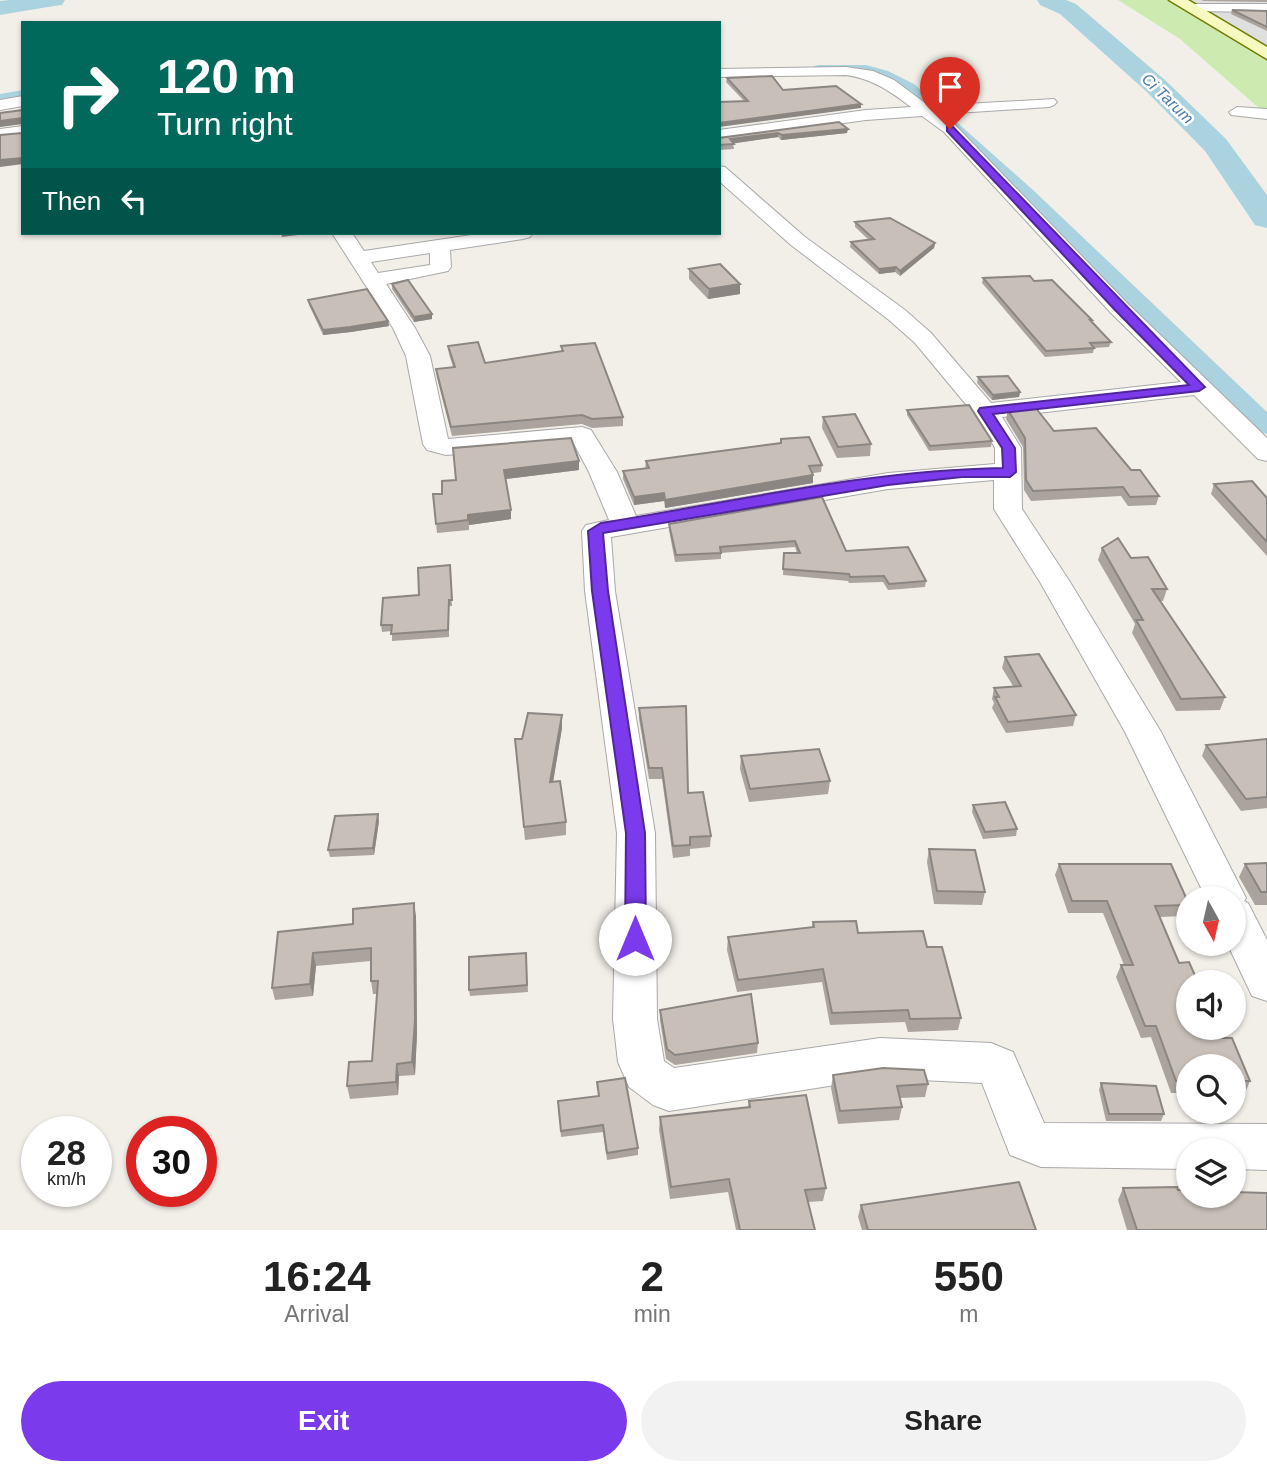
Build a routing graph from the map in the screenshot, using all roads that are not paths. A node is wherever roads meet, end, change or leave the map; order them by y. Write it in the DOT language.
graph roads {
  1 [pos="1184,4"];
  2 [pos="1267,8"];
  3 [pos="1265,51"];
  4 [pos="721,74"];
  5 [pos="21,101"];
  6 [pos="1049,102"];
  7 [pos="0,105"];
  8 [pos="923,111"];
  9 [pos="1237,112"];
  10 [pos="1267,114"];
  11 [pos="21,131"];
  12 [pos="0,134"];
  13 [pos="721,135"];
  14 [pos="721,175"];
  15 [pos="732,195"];
  16 [pos="343,235"];
  17 [pos="511,235"];
  18 [pos="440,247"];
  19 [pos="357,258"];
  20 [pos="372,281"];
  21 [pos="1199,387"];
  22 [pos="985,411"];
  23 [pos="1267,453"];
  24 [pos="1010,472"];
  25 [pos="625,524"];
  26 [pos="1220,886"];
  27 [pos="1246,939"];
  28 [pos="1267,983"];
  29 [pos="1267,1147"];
  1 -- 2 [label="street"];
  1 -- 3 [label="main road"];
  4 -- 8 [label="street"];
  5 -- 7 [label="street"];
  6 -- 8 [label="street"];
  8 -- 13 [label="street"];
  8 -- 21 [label="street"];
  9 -- 10 [label="street"];
  11 -- 12 [label="street"];
  14 -- 15 [label="street"];
  15 -- 22 [label="street"];
  16 -- 19 [label="street"];
  17 -- 18 [label="street"];
  18 -- 19 [label="street"];
  18 -- 20 [label="street"];
  19 -- 20 [label="street"];
  20 -- 25 [label="street"];
  21 -- 22 [label="street"];
  21 -- 23 [label="street"];
  22 -- 24 [label="street"];
  24 -- 25 [label="street"];
  24 -- 26 [label="street"];
  25 -- 29 [label="street"];
  27 -- 28 [label="street"];
}
